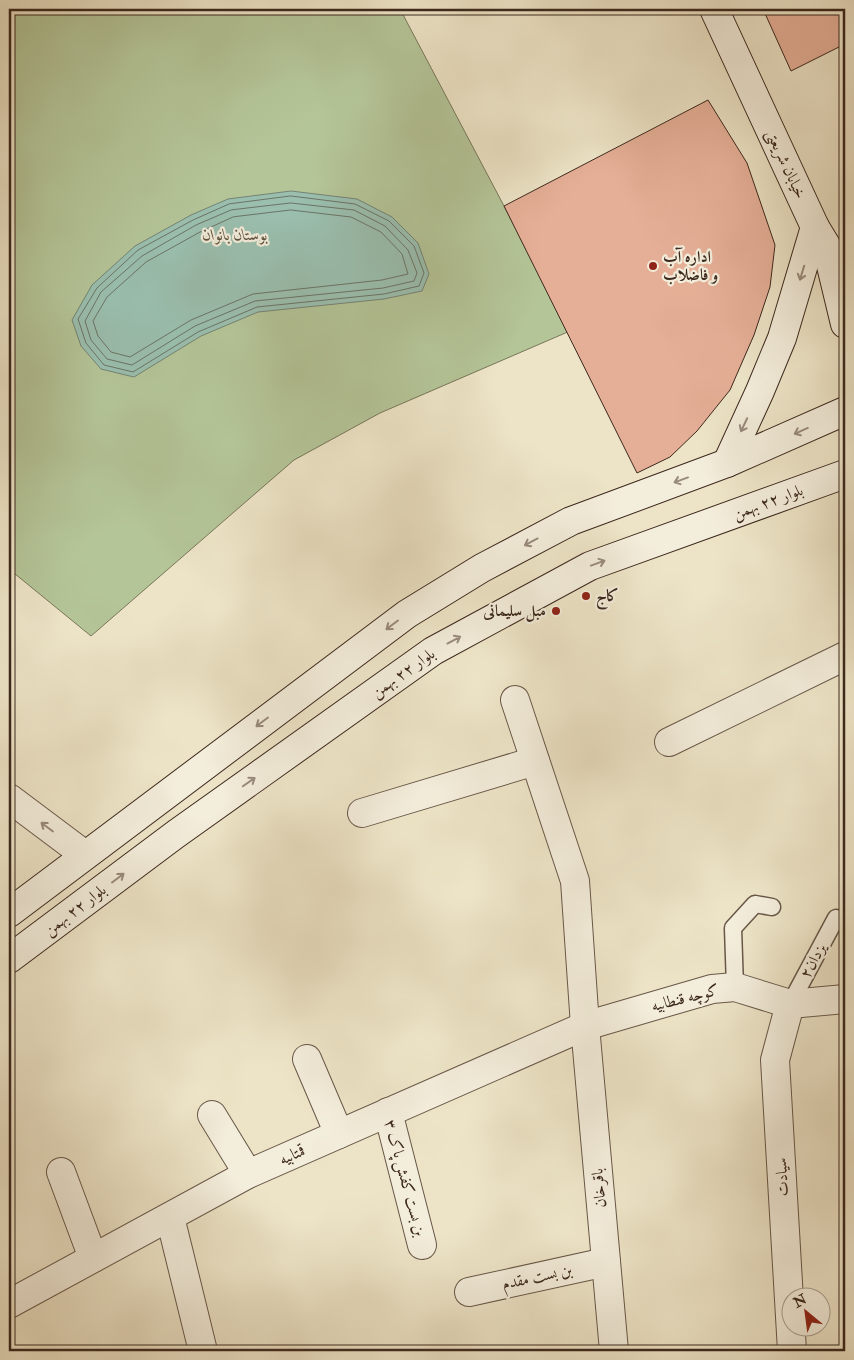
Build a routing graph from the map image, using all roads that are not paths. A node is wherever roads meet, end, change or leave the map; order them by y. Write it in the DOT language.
graph roads {
  1 [pos="714,9"];
  2 [pos="821,236"];
  3 [pos="845,271"];
  4 [pos="845,324"];
  5 [pos="845,411"];
  6 [pos="727,463"];
  7 [pos="845,474"];
  8 [pos="845,656"];
  9 [pos="515,700"];
  10 [pos="669,742"];
  11 [pos="535,761"];
  12 [pos="9,798"];
  13 [pos="362,813"];
  14 [pos="85,855"];
  15 [pos="772,907"];
  16 [pos="9,913"];
  17 [pos="836,918"];
  18 [pos="9,960"];
  19 [pos="735,987"];
  20 [pos="845,999"];
  21 [pos="790,1004"];
  22 [pos="585,1026"];
  23 [pos="308,1059"];
  24 [pos="388,1112"];
  25 [pos="212,1115"];
  26 [pos="338,1134"];
  27 [pos="61,1172"];
  28 [pos="248,1174"];
  29 [pos="170,1217"];
  30 [pos="422,1245"];
  31 [pos="93,1258"];
  32 [pos="606,1262"];
  33 [pos="469,1292"];
  34 [pos="9,1304"];
  35 [pos="203,1351"];
  36 [pos="614,1351"];
  37 [pos="792,1351"];
  1 -- 2 [label="street, خیابان شریعتی"];
  2 -- 3 [label="street"];
  2 -- 4 [label="street, خیابان شریعتی"];
  2 -- 6 [label="street, one-way"];
  5 -- 6 [label="street, one-way"];
  6 -- 14 [label="street, one-way"];
  18 -- 7 [label="street, بلوار ۲۲ بهمن, one-way"];
  8 -- 10 [label="street"];
  9 -- 11 [label="street, باقرخان"];
  11 -- 13 [label="street"];
  11 -- 22 [label="street, باقرخان"];
  14 -- 12 [label="street, one-way"];
  14 -- 16 [label="street"];
  15 -- 19 [label="lane"];
  17 -- 21 [label="lane, یزدان۲"];
  19 -- 21 [label="street, کوچه قنطابیه"];
  19 -- 22 [label="street, کوچه قنطابیه"];
  20 -- 21 [label="street, کوچه قنطابیه"];
  21 -- 37 [label="street, سیادت"];
  22 -- 24 [label="street, قمتابیه"];
  22 -- 32 [label="street, باقرخان"];
  23 -- 26 [label="street"];
  24 -- 26 [label="street, قمتابیه"];
  24 -- 30 [label="street, بن بست کفش پاک ۳"];
  25 -- 28 [label="street"];
  26 -- 28 [label="street, قمتابیه"];
  27 -- 31 [label="street"];
  28 -- 29 [label="street, قمتابیه"];
  29 -- 31 [label="street, قمتابیه"];
  29 -- 35 [label="street"];
  31 -- 34 [label="street, قمتابیه"];
  32 -- 33 [label="street, بن بست مقدم"];
  32 -- 36 [label="street, باقرخان"];
}
